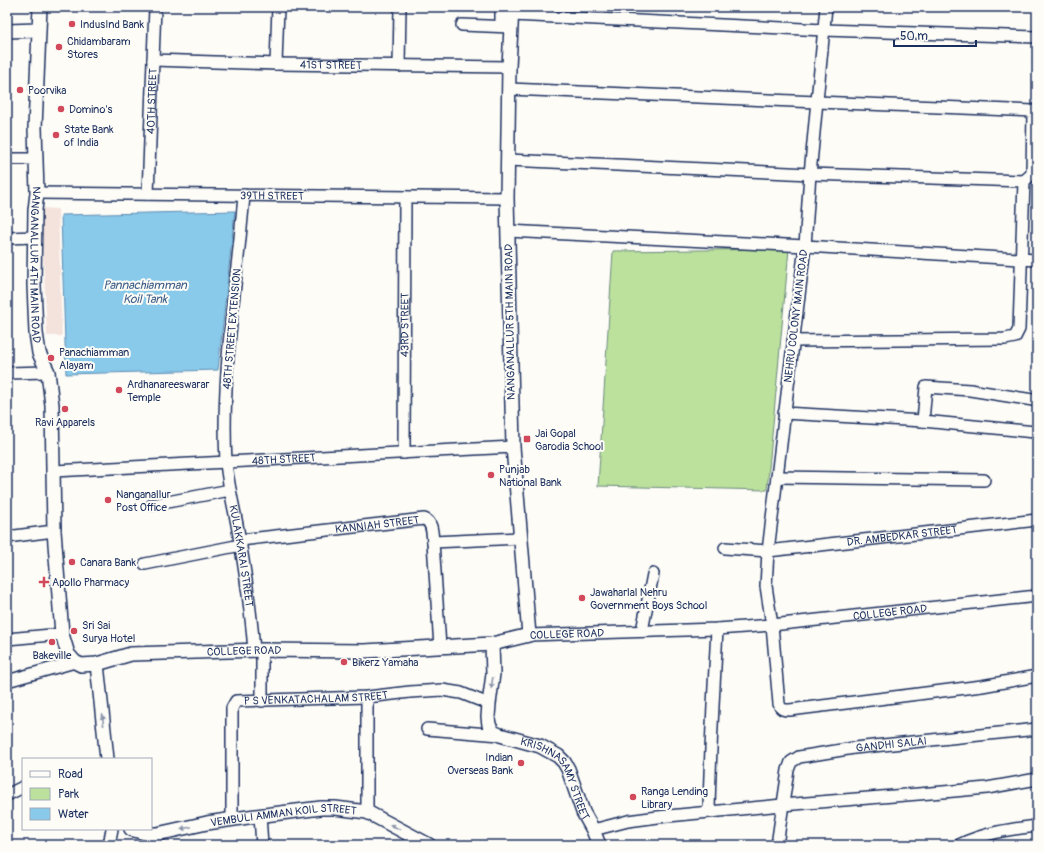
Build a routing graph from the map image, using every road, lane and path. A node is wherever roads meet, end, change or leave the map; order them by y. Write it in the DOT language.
graph roads {
  1 [pos="40,7"];
  2 [pos="155,7"];
  3 [pos="278,7"];
  4 [pos="400,7"];
  5 [pos="826,7"];
  6 [pos="507,16"];
  7 [pos="462,25"];
  8 [pos="38,30"];
  9 [pos="824,30"];
  10 [pos="7,31"];
  11 [pos="1037,37"];
  12 [pos="153,60"];
  13 [pos="276,64"];
  14 [pos="399,66"];
  15 [pos="509,67"];
  16 [pos="509,89"];
  17 [pos="817,103"];
  18 [pos="1035,111"];
  19 [pos="7,159"];
  20 [pos="35,159"];
  21 [pos="508,160"];
  22 [pos="810,174"];
  23 [pos="1031,176"];
  24 [pos="36,193"];
  25 [pos="148,194"];
  26 [pos="244,195"];
  27 [pos="405,197"];
  28 [pos="507,198"];
  29 [pos="508,231"];
  30 [pos="34,237"];
  31 [pos="7,238"];
  32 [pos="805,246"];
  33 [pos="1022,259"];
  34 [pos="1037,260"];
  35 [pos="793,341"];
  36 [pos="48,372"];
  37 [pos="7,373"];
  38 [pos="1033,400"];
  39 [pos="784,413"];
  40 [pos="923,421"];
  41 [pos="1035,432"];
  42 [pos="513,447"];
  43 [pos="404,453"];
  44 [pos="226,462"];
  45 [pos="54,471"];
  46 [pos="777,477"];
  47 [pos="984,480"];
  48 [pos="230,490"];
  49 [pos="152,505"];
  50 [pos="1037,520"];
  51 [pos="54,531"];
  52 [pos="7,537"];
  53 [pos="521,538"];
  54 [pos="241,542"];
  55 [pos="433,542"];
  56 [pos="725,548"];
  57 [pos="768,551"];
  58 [pos="145,564"];
  59 [pos="653,574"];
  60 [pos="1037,596"];
  61 [pos="772,625"];
  62 [pos="717,629"];
  63 [pos="642,631"];
  64 [pos="62,634"];
  65 [pos="530,636"];
  66 [pos="7,639"];
  67 [pos="492,644"];
  68 [pos="440,647"];
  69 [pos="258,650"];
  70 [pos="75,662"];
  71 [pos="97,664"];
  72 [pos="1037,676"];
  73 [pos="7,681"];
  74 [pos="367,697"];
  75 [pos="262,701"];
  76 [pos="488,704"];
  77 [pos="427,729"];
  78 [pos="1037,729"];
  79 [pos="497,734"];
  80 [pos="106,758"];
  81 [pos="1037,779"];
  82 [pos="22,788"];
  83 [pos="7,795"];
  84 [pos="782,805"];
  85 [pos="708,811"];
  86 [pos="367,812"];
  87 [pos="260,816"];
  88 [pos="232,820"];
  89 [pos="1037,826"];
  90 [pos="112,830"];
  91 [pos="134,830"];
  92 [pos="593,830"];
  93 [pos="153,840"];
  94 [pos="109,845"];
  95 [pos="262,845"];
  96 [pos="429,845"];
  97 [pos="599,845"];
  98 [pos="777,845"];
  99 [pos="959,845"];
  1 -- 8 [label="street, NANGANALLUR 4TH MAIN ROAD"];
  2 -- 12 [label="street, 40TH STREET"];
  3 -- 13 [label="street"];
  4 -- 14 [label="street"];
  5 -- 9 [label="street, NEHRU COLONY MAIN ROAD"];
  6 -- 7 [label="street"];
  6 -- 9 [label="street"];
  6 -- 15 [label="street, NANGANALLUR 5TH MAIN ROAD"];
  8 -- 10 [label="street"];
  8 -- 20 [label="street, NANGANALLUR 4TH MAIN ROAD"];
  9 -- 11 [label="street"];
  9 -- 17 [label="street, NEHRU COLONY MAIN ROAD"];
  12 -- 13 [label="street, 41ST STREET"];
  12 -- 25 [label="street, 40TH STREET"];
  13 -- 14 [label="street, 41ST STREET"];
  14 -- 15 [label="street, 41ST STREET"];
  15 -- 16 [label="street, NANGANALLUR 5TH MAIN ROAD"];
  16 -- 17 [label="street"];
  16 -- 21 [label="street, NANGANALLUR 5TH MAIN ROAD"];
  17 -- 18 [label="street"];
  17 -- 22 [label="street, NEHRU COLONY MAIN ROAD"];
  18 -- 23 [label="street"];
  19 -- 20 [label="street"];
  20 -- 24 [label="street, NANGANALLUR 4TH MAIN ROAD"];
  21 -- 22 [label="street"];
  21 -- 28 [label="street, NANGANALLUR 5TH MAIN ROAD"];
  22 -- 23 [label="street"];
  22 -- 32 [label="street, NEHRU COLONY MAIN ROAD"];
  23 -- 33 [label="street"];
  24 -- 25 [label="street, 39TH STREET"];
  24 -- 30 [label="street, NANGANALLUR 4TH MAIN ROAD"];
  25 -- 26 [label="street, 39TH STREET"];
  26 -- 27 [label="street, 39TH STREET"];
  26 -- 44 [label="street, 48TH STREET EXTENSION"];
  27 -- 28 [label="street, 39TH STREET"];
  27 -- 43 [label="street, 43RD STREET"];
  28 -- 29 [label="street, NANGANALLUR 5TH MAIN ROAD"];
  29 -- 32 [label="street"];
  29 -- 42 [label="street, NANGANALLUR 5TH MAIN ROAD"];
  30 -- 31 [label="street"];
  30 -- 36 [label="street, NANGANALLUR 4TH MAIN ROAD"];
  32 -- 33 [label="street"];
  32 -- 35 [label="street, NEHRU COLONY MAIN ROAD"];
  33 -- 34 [label="street"];
  33 -- 35 [label="street"];
  35 -- 39 [label="street, NEHRU COLONY MAIN ROAD"];
  36 -- 37 [label="street"];
  36 -- 45 [label="street, NANGANALLUR 4TH MAIN ROAD"];
  38 -- 40 [label="street"];
  39 -- 40 [label="street"];
  39 -- 46 [label="street, NEHRU COLONY MAIN ROAD"];
  40 -- 41 [label="street"];
  42 -- 43 [label="street, 48TH STREET"];
  42 -- 53 [label="street, NANGANALLUR 5TH MAIN ROAD"];
  43 -- 44 [label="street, 48TH STREET"];
  44 -- 45 [label="street, 48TH STREET"];
  44 -- 48 [label="street, KULAKKARAI STREET"];
  45 -- 51 [label="street, NANGANALLUR 4TH MAIN ROAD"];
  46 -- 47 [label="street"];
  46 -- 57 [label="street, NEHRU COLONY MAIN ROAD"];
  48 -- 49 [label="street"];
  48 -- 54 [label="street, KULAKKARAI STREET"];
  50 -- 57 [label="street, DR. AMBEDKAR STREET"];
  51 -- 52 [label="street"];
  51 -- 64 [label="street, NANGANALLUR 4TH MAIN ROAD"];
  53 -- 55 [label="street"];
  53 -- 65 [label="street, NANGANALLUR 5TH MAIN ROAD"];
  54 -- 55 [label="street, KANNIAH STREET"];
  54 -- 58 [label="street, KANNIAH STREET"];
  54 -- 69 [label="street, KULAKKARAI STREET"];
  55 -- 68 [label="street, KANNIAH STREET"];
  56 -- 57 [label="street, DR. AMBEDKAR STREET"];
  57 -- 61 [label="street, NEHRU COLONY MAIN ROAD"];
  59 -- 63 [label="street"];
  60 -- 61 [label="street, COLLEGE ROAD"];
  61 -- 62 [label="street, COLLEGE ROAD"];
  61 -- 72 [label="street, NEHRU COLONY MAIN ROAD"];
  62 -- 63 [label="street, COLLEGE ROAD"];
  62 -- 85 [label="street"];
  63 -- 65 [label="street, COLLEGE ROAD"];
  64 -- 66 [label="street"];
  64 -- 70 [label="street, NANGANALLUR 4TH MAIN ROAD"];
  65 -- 67 [label="street, COLLEGE ROAD"];
  67 -- 68 [label="street, COLLEGE ROAD"];
  67 -- 76 [label="street, one-way"];
  68 -- 69 [label="street, COLLEGE ROAD"];
  69 -- 71 [label="street, COLLEGE ROAD"];
  69 -- 75 [label="street, KULAKKARAI STREET"];
  70 -- 71 [label="street"];
  70 -- 73 [label="street"];
  80 -- 71 [label="street, one-way"];
  74 -- 75 [label="street, P S VENKATACHALAM STREET"];
  74 -- 76 [label="street, P S VENKATACHALAM STREET"];
  74 -- 86 [label="street"];
  75 -- 88 [label="street, P S VENKATACHALAM STREET"];
  76 -- 79 [label="street"];
  77 -- 79 [label="street"];
  78 -- 84 [label="street, GANDHI SALAI"];
  79 -- 92 [label="street, KRISHNASAMY STREET"];
  81 -- 84 [label="street"];
  82 -- 83 [label="street"];
  84 -- 85 [label="street"];
  84 -- 98 [label="street, GANDHI SALAI"];
  85 -- 92 [label="street"];
  86 -- 87 [label="street, VEMBULI AMMAN KOIL STREET"];
  96 -- 86 [label="street, VEMBULI AMMAN KOIL STREET, one-way"];
  87 -- 88 [label="street, VEMBULI AMMAN KOIL STREET"];
  87 -- 95 [label="street"];
  88 -- 93 [label="street, VEMBULI AMMAN KOIL STREET, one-way"];
  89 -- 99 [label="street"];
  90 -- 94 [label="street"];
  91 -- 93 [label="street, VEMBULI AMMAN KOIL STREET"];
  92 -- 97 [label="street, KRISHNASAMY STREET"];
}
